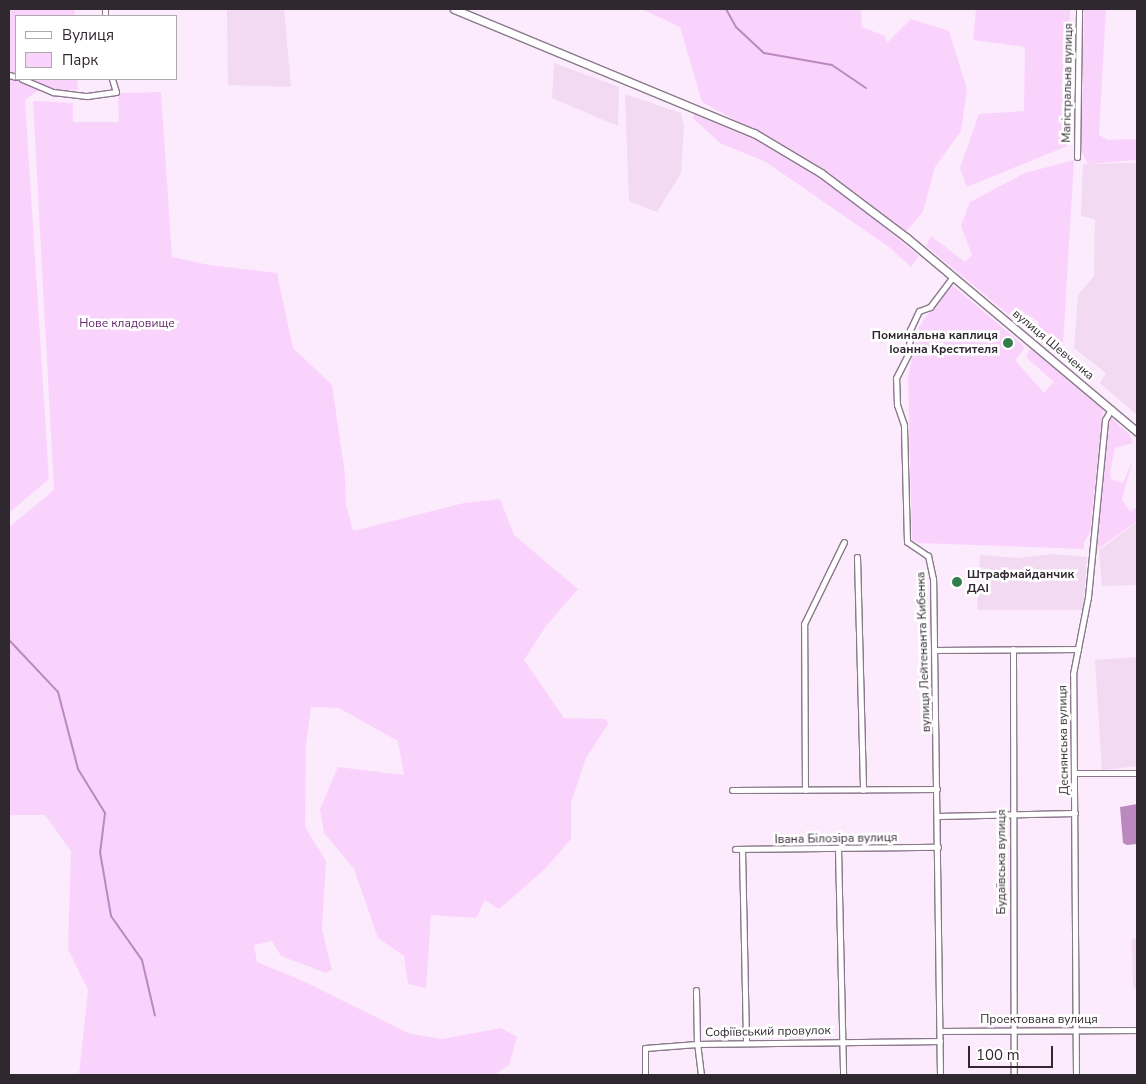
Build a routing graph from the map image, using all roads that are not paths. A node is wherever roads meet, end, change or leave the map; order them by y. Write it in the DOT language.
graph roads {
  1 [pos="454,9"];
  2 [pos="1079,9"];
  3 [pos="24,80"];
  4 [pos="112,80"];
  5 [pos="1077,156"];
  6 [pos="953,277"];
  7 [pos="1112,409"];
  8 [pos="1137,432"];
  9 [pos="844,542"];
  10 [pos="856,557"];
  11 [pos="1013,649"];
  12 [pos="1078,649"];
  13 [pos="936,650"];
  14 [pos="1074,773"];
  15 [pos="1137,773"];
  16 [pos="732,790"];
  17 [pos="805,790"];
  18 [pos="863,790"];
  19 [pos="937,790"];
  20 [pos="1075,813"];
  21 [pos="1012,814"];
  22 [pos="938,816"];
  23 [pos="938,847"];
  24 [pos="735,849"];
  25 [pos="742,849"];
  26 [pos="838,849"];
  27 [pos="696,990"];
  28 [pos="1076,1029"];
  29 [pos="1013,1030"];
  30 [pos="1137,1030"];
  31 [pos="940,1031"];
  32 [pos="842,1040"];
  33 [pos="940,1041"];
  34 [pos="746,1043"];
  35 [pos="696,1044"];
  36 [pos="645,1075"];
  37 [pos="701,1075"];
  38 [pos="843,1075"];
  39 [pos="940,1075"];
  40 [pos="1014,1075"];
  41 [pos="1076,1075"];
  1 -- 6 [label="street, вулиця Шевченка"];
  2 -- 5 [label="street, Магістральна вулиця"];
  3 -- 4 [label="street"];
  6 -- 7 [label="street, вулиця Шевченка"];
  6 -- 13 [label="street, вулиця Лейтенанта Кибенка"];
  7 -- 8 [label="street, вулиця Шевченка"];
  7 -- 12 [label="street, Деснянська вулиця"];
  9 -- 17 [label="street"];
  10 -- 18 [label="street"];
  11 -- 12 [label="street"];
  11 -- 13 [label="street"];
  11 -- 21 [label="street, Будаївська вулиця"];
  12 -- 14 [label="street, Деснянська вулиця"];
  13 -- 19 [label="street, вулиця Лейтенанта Кибенка"];
  14 -- 15 [label="street"];
  14 -- 20 [label="street, Деснянська вулиця"];
  16 -- 17 [label="street"];
  17 -- 18 [label="street"];
  18 -- 19 [label="street"];
  19 -- 22 [label="street, вулиця Лейтенанта Кибенка"];
  20 -- 21 [label="street"];
  20 -- 28 [label="street, Деснянська вулиця"];
  21 -- 22 [label="street"];
  21 -- 29 [label="street, Будаївська вулиця"];
  22 -- 23 [label="street"];
  23 -- 26 [label="street, Івана Білозіра вулиця"];
  23 -- 31 [label="street"];
  24 -- 25 [label="street, Івана Білозіра вулиця"];
  25 -- 26 [label="street, Івана Білозіра вулиця"];
  25 -- 34 [label="street"];
  26 -- 32 [label="street"];
  27 -- 35 [label="street"];
  28 -- 29 [label="street, Проектована вулиця"];
  28 -- 30 [label="street, Проектована вулиця"];
  28 -- 41 [label="street, Деснянська вулиця"];
  29 -- 31 [label="street, Проектована вулиця"];
  29 -- 40 [label="street, Будаївська вулиця"];
  31 -- 33 [label="street"];
  32 -- 33 [label="street, Софіївський провулок"];
  32 -- 34 [label="street, Софіївський провулок"];
  32 -- 38 [label="street"];
  33 -- 39 [label="street"];
  34 -- 35 [label="street, Софіївський провулок"];
  35 -- 36 [label="street"];
  35 -- 37 [label="street, Софіївський провулок"];
}
